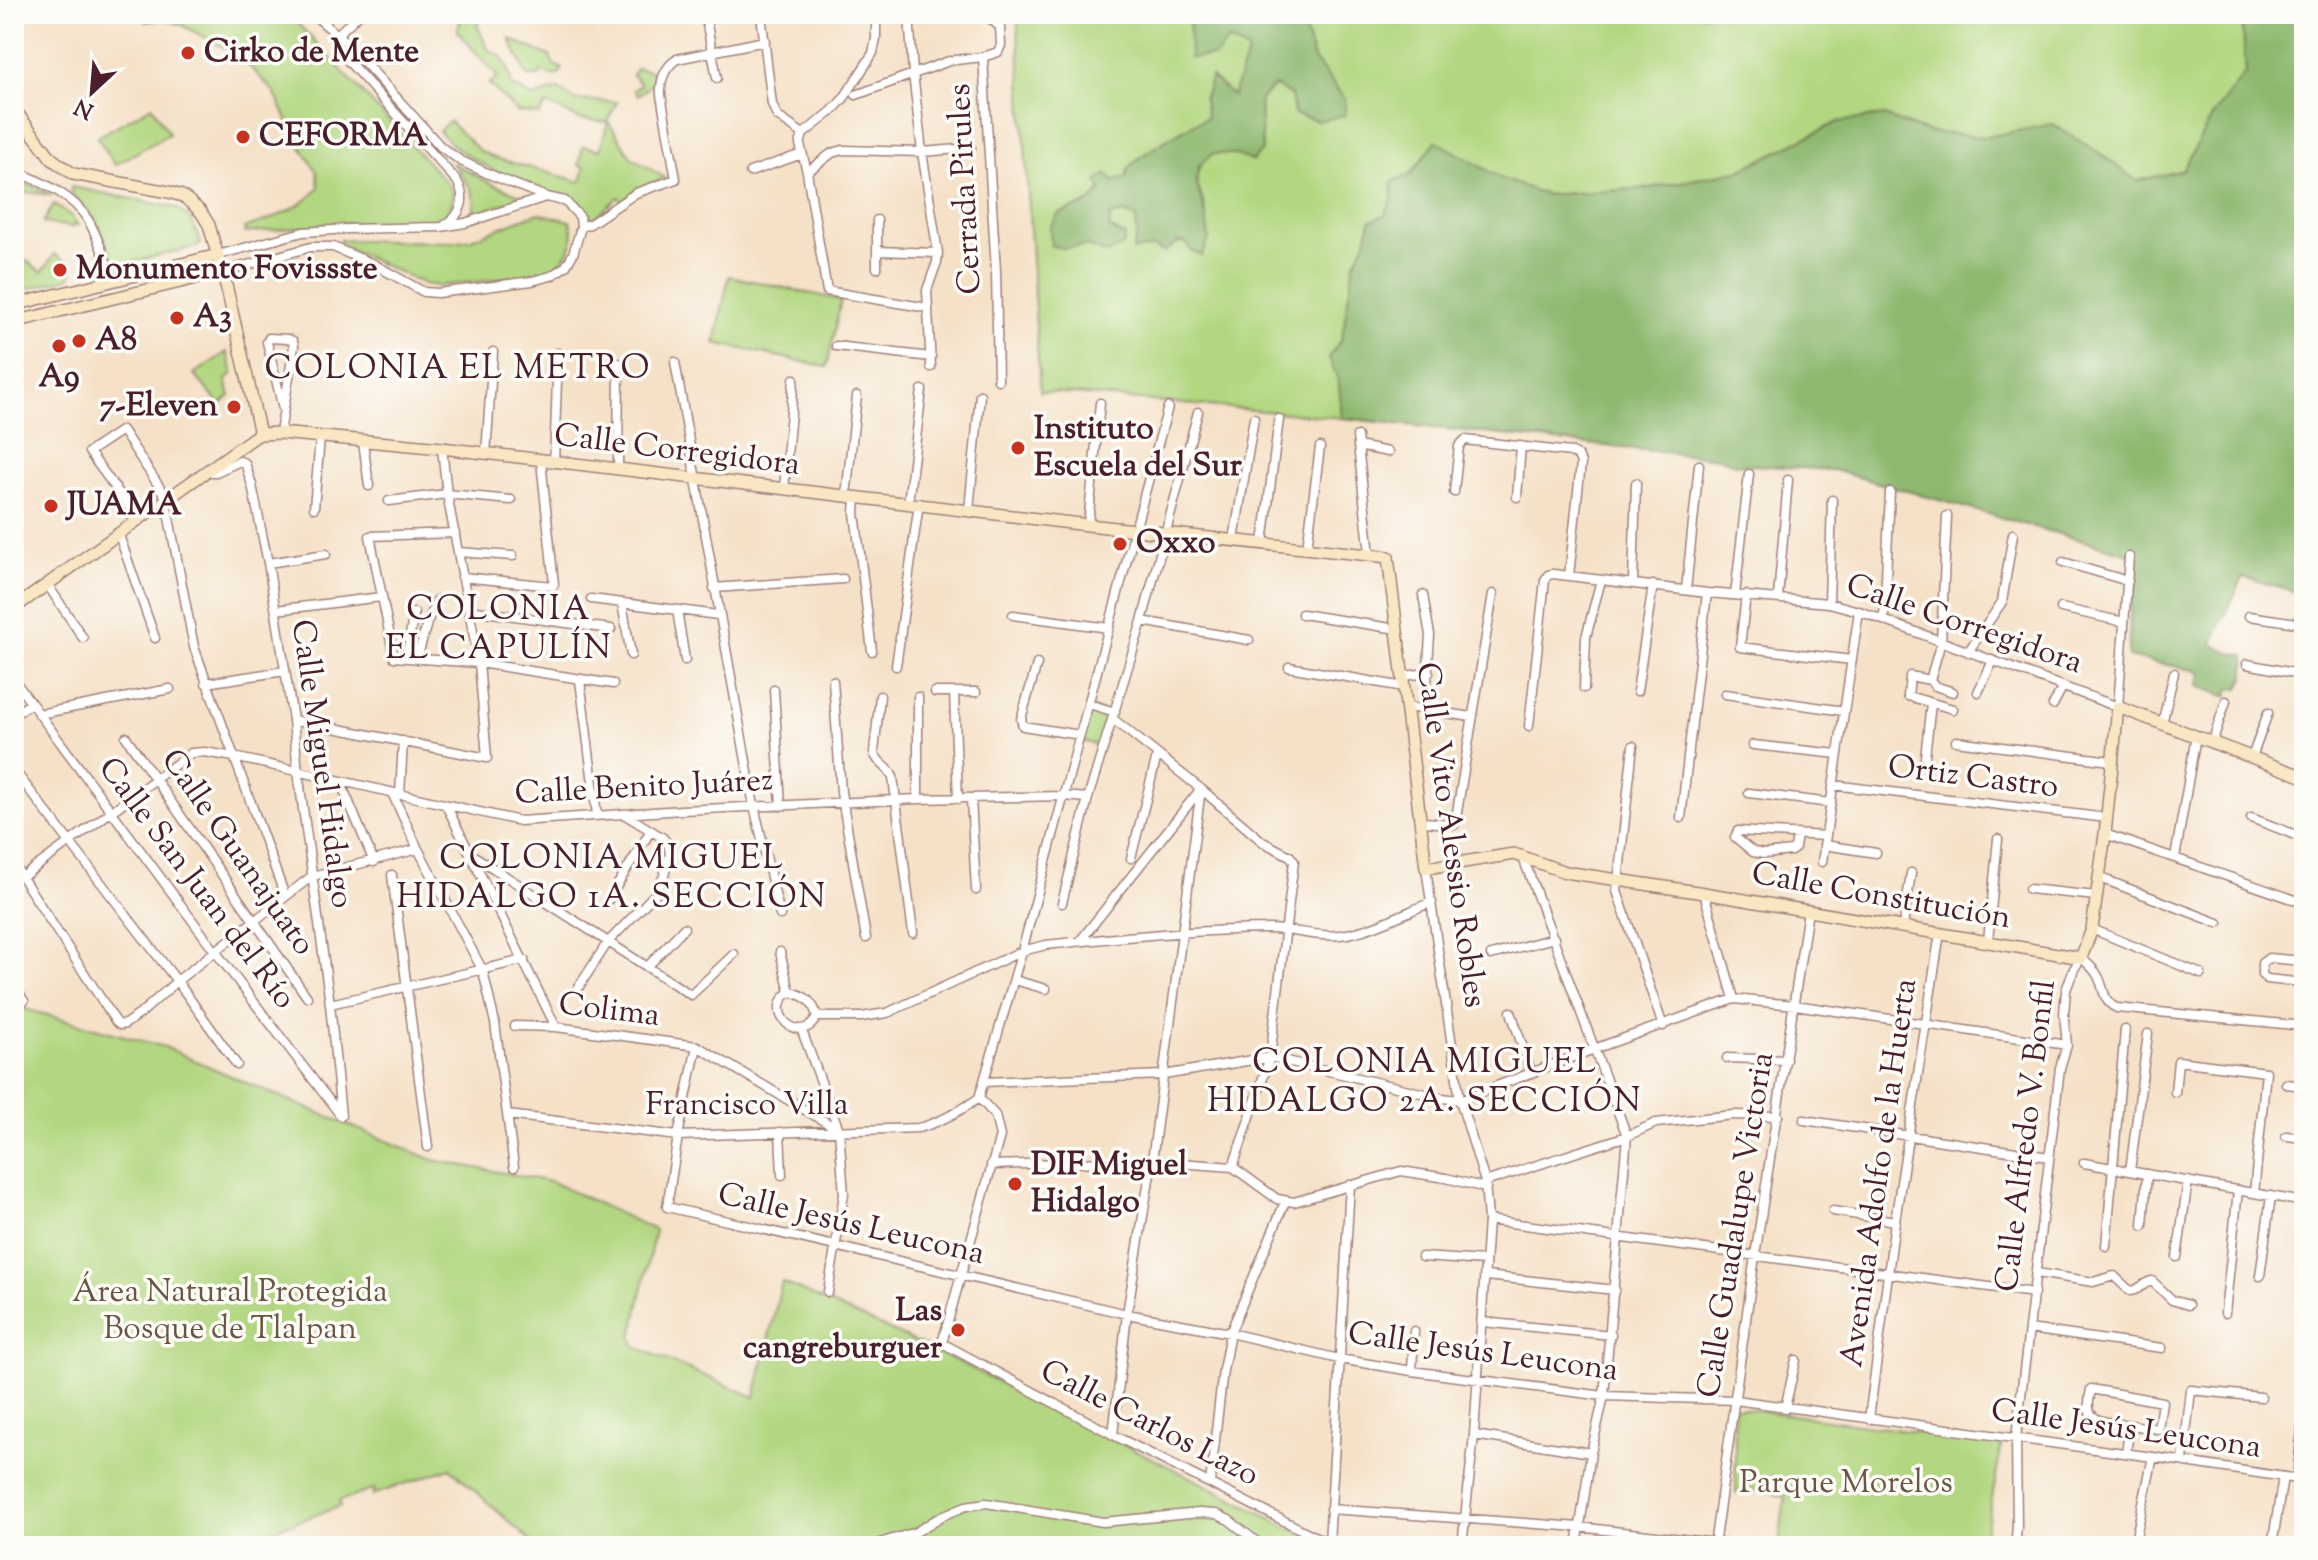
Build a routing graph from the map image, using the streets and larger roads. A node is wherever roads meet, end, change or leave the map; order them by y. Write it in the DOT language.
graph roads {
  1 [pos="313,14"];
  2 [pos="359,14"];
  3 [pos="705,14"];
  4 [pos="761,14"];
  5 [pos="876,14"];
  6 [pos="909,14"];
  7 [pos="985,14"];
  8 [pos="333,34"];
  9 [pos="765,41"];
  10 [pos="711,52"];
  11 [pos="983,57"];
  12 [pos="913,73"];
  13 [pos="717,78"];
  14 [pos="856,95"];
  15 [pos="14,109"];
  16 [pos="803,134"];
  17 [pos="971,148"];
  18 [pos="922,152"];
  19 [pos="802,154"];
  20 [pos="14,170"];
  21 [pos="750,172"];
  22 [pos="807,172"];
  23 [pos="546,197"];
  24 [pos="877,220"];
  25 [pos="441,227"];
  26 [pos="581,227"];
  27 [pos="877,251"];
  28 [pos="938,253"];
  29 [pos="218,255"];
  30 [pos="877,268"];
  31 [pos="222,272"];
  32 [pos="113,280"];
  33 [pos="44,297"];
  34 [pos="14,305"];
  35 [pos="928,308"];
  36 [pos="47,314"];
  37 [pos="14,322"];
  38 [pos="836,346"];
  39 [pos="493,352"];
  40 [pos="558,353"];
  41 [pos="675,362"];
  42 [pos="619,363"];
  43 [pos="794,379"];
  44 [pos="998,380"];
  45 [pos="922,390"];
  46 [pos="980,395"];
  47 [pos="857,396"];
  48 [pos="1100,403"];
  49 [pos="1168,407"];
  50 [pos="283,409"];
  51 [pos="1198,412"];
  52 [pos="1254,418"];
  53 [pos="1279,419"];
  54 [pos="280,433"];
  55 [pos="260,434"];
  56 [pos="1357,436"];
  57 [pos="320,438"];
  58 [pos="363,442"];
  59 [pos="1358,446"];
  60 [pos="1521,446"];
  61 [pos="1320,447"];
  62 [pos="442,448"];
  63 [pos="1388,452"];
  64 [pos="486,454"];
  65 [pos="547,462"];
  66 [pos="1699,465"];
  67 [pos="618,469"];
  68 [pos="205,472"];
  69 [pos="1749,474"];
  70 [pos="696,478"];
  71 [pos="1788,480"];
  72 [pos="1636,483"];
  73 [pos="369,486"];
  74 [pos="784,489"];
  75 [pos="1454,492"];
  76 [pos="1890,492"];
  77 [pos="447,494"];
  78 [pos="851,497"];
  79 [pos="1517,497"];
  80 [pos="511,500"];
  81 [pos="1832,500"];
  82 [pos="167,501"];
  83 [pos="389,501"];
  84 [pos="913,503"];
  85 [pos="314,508"];
  86 [pos="969,510"];
  87 [pos="1947,516"];
  88 [pos="139,520"];
  89 [pos="1088,525"];
  90 [pos="1136,529"];
  91 [pos="455,533"];
  92 [pos="1167,533"];
  93 [pos="2013,534"];
  94 [pos="119,535"];
  95 [pos="1234,540"];
  96 [pos="1263,543"];
  97 [pos="1307,548"];
  98 [pos="458,552"];
  99 [pos="1388,552"];
  100 [pos="326,554"];
  101 [pos="1370,555"];
  102 [pos="513,556"];
  103 [pos="2129,557"];
  104 [pos="2063,562"];
  105 [pos="268,563"];
  106 [pos="1569,576"];
  107 [pos="462,577"];
  108 [pos="843,579"];
  109 [pos="1601,580"];
  110 [pos="2128,581"];
  111 [pos="1633,583"];
  112 [pos="47,584"];
  113 [pos="1653,585"];
  114 [pos="714,588"];
  115 [pos="1686,590"];
  116 [pos="1707,593"];
  117 [pos="1493,594"];
  118 [pos="1423,595"];
  119 [pos="1735,595"];
  120 [pos="1746,595"];
  121 [pos="381,597"];
  122 [pos="1778,598"];
  123 [pos="591,599"];
  124 [pos="437,600"];
  125 [pos="622,603"];
  126 [pos="1829,603"];
  127 [pos="14,608"];
  128 [pos="2061,608"];
  129 [pos="276,610"];
  130 [pos="469,610"];
  131 [pos="677,610"];
  132 [pos="1859,611"];
  133 [pos="414,613"];
  134 [pos="1302,614"];
  135 [pos="718,615"];
  136 [pos="1013,615"];
  137 [pos="2249,616"];
  138 [pos="1884,620"];
  139 [pos="1142,621"];
  140 [pos="2124,622"];
  141 [pos="2304,624"];
  142 [pos="1109,628"];
  143 [pos="611,629"];
  144 [pos="1397,629"];
  145 [pos="83,638"];
  146 [pos="155,638"];
  147 [pos="1249,640"];
  148 [pos="1941,642"];
  149 [pos="872,651"];
  150 [pos="1968,652"];
  151 [pos="631,655"];
  152 [pos="406,657"];
  153 [pos="417,659"];
  154 [pos="685,660"];
  155 [pos="1852,660"];
  156 [pos="1993,661"];
  157 [pos="479,663"];
  158 [pos="1037,664"];
  159 [pos="2247,664"];
  160 [pos="896,666"];
  161 [pos="1289,667"];
  162 [pos="285,671"];
  163 [pos="1429,673"];
  164 [pos="2174,673"];
  165 [pos="2304,675"];
  166 [pos="14,680"];
  167 [pos="580,680"];
  168 [pos="1930,680"];
  169 [pos="833,681"];
  170 [pos="1403,682"];
  171 [pos="206,683"];
  172 [pos="613,684"];
  173 [pos="2063,686"];
  174 [pos="1584,688"];
  175 [pos="170,689"];
  176 [pos="774,690"];
  177 [pos="1637,691"];
  178 [pos="935,692"];
  179 [pos="954,692"];
  180 [pos="976,692"];
  181 [pos="1953,692"];
  182 [pos="1978,692"];
  183 [pos="1725,694"];
  184 [pos="880,696"];
  185 [pos="1426,696"];
  186 [pos="918,697"];
  187 [pos="2226,701"];
  188 [pos="31,703"];
  189 [pos="1931,703"];
  190 [pos="1089,704"];
  191 [pos="2053,705"];
  192 [pos="1407,707"];
  193 [pos="2118,707"];
  194 [pos="1953,709"];
  195 [pos="1844,711"];
  196 [pos="2268,713"];
  197 [pos="39,714"];
  198 [pos="14,715"];
  199 [pos="1114,715"];
  200 [pos="1472,717"];
  201 [pos="293,720"];
  202 [pos="2162,724"];
  203 [pos="1529,726"];
  204 [pos="1080,735"];
  205 [pos="2196,736"];
  206 [pos="126,737"];
  207 [pos="403,741"];
  208 [pos="1956,741"];
  209 [pos="2212,743"];
  210 [pos="1753,745"];
  211 [pos="1633,746"];
  212 [pos="1838,754"];
  213 [pos="1157,756"];
  214 [pos="234,757"];
  215 [pos="1925,757"];
  216 [pos="2252,757"];
  217 [pos="2111,761"];
  218 [pos="2304,762"];
  219 [pos="14,770"];
  220 [pos="298,772"];
  221 [pos="2302,776"];
  222 [pos="156,778"];
  223 [pos="340,781"];
  224 [pos="1833,785"];
  225 [pos="1201,789"];
  226 [pos="1749,793"];
  227 [pos="396,794"];
  228 [pos="1063,796"];
  229 [pos="971,798"];
  230 [pos="1088,798"];
  231 [pos="918,799"];
  232 [pos="958,799"];
  233 [pos="895,800"];
  234 [pos="842,802"];
  235 [pos="1831,803"];
  236 [pos="446,805"];
  237 [pos="754,806"];
  238 [pos="781,806"];
  239 [pos="111,811"];
  240 [pos="624,814"];
  241 [pos="597,815"];
  242 [pos="1681,818"];
  243 [pos="2107,818"];
  244 [pos="2251,818"];
  245 [pos="1422,822"];
  246 [pos="650,832"];
  247 [pos="1797,834"];
  248 [pos="2105,834"];
  249 [pos="2304,838"];
  250 [pos="1998,839"];
  251 [pos="1825,841"];
  252 [pos="69,842"];
  253 [pos="418,849"];
  254 [pos="1876,853"];
  255 [pos="471,854"];
  256 [pos="1522,855"];
  257 [pos="1131,858"];
  258 [pos="2175,858"];
  259 [pos="374,862"];
  260 [pos="1822,862"];
  261 [pos="14,865"];
  262 [pos="1426,868"];
  263 [pos="1911,873"];
  264 [pos="392,875"];
  265 [pos="312,876"];
  266 [pos="22,877"];
  267 [pos="2098,877"];
  268 [pos="1618,880"];
  269 [pos="2029,889"];
  270 [pos="976,890"];
  271 [pos="1704,893"];
  272 [pos="285,896"];
  273 [pos="2096,896"];
  274 [pos="608,900"];
  275 [pos="1432,902"];
  276 [pos="1062,903"];
  277 [pos="2304,903"];
  278 [pos="1808,911"];
  279 [pos="780,915"];
  280 [pos="254,921"];
  281 [pos="2218,923"];
  282 [pos="1903,926"];
  283 [pos="684,928"];
  284 [pos="1285,928"];
  285 [pos="2092,929"];
  286 [pos="1182,932"];
  287 [pos="913,933"];
  288 [pos="1940,933"];
  289 [pos="866,938"];
  290 [pos="1554,938"];
  291 [pos="1080,941"];
  292 [pos="1988,941"];
  293 [pos="608,942"];
  294 [pos="215,951"];
  295 [pos="1022,951"];
  296 [pos="780,952"];
  297 [pos="734,954"];
  298 [pos="1491,955"];
  299 [pos="2081,958"];
  300 [pos="524,960"];
  301 [pos="2304,961"];
  302 [pos="647,967"];
  303 [pos="483,971"];
  304 [pos="2201,974"];
  305 [pos="1014,980"];
  306 [pos="177,981"];
  307 [pos="2304,983"];
  308 [pos="14,986"];
  309 [pos="408,987"];
  310 [pos="578,988"];
  311 [pos="1046,989"];
  312 [pos="790,992"];
  313 [pos="307,997"];
  314 [pos="1734,999"];
  315 [pos="24,1001"];
  316 [pos="330,1004"];
  317 [pos="1795,1005"];
  318 [pos="1511,1012"];
  319 [pos="817,1017"];
  320 [pos="1926,1025"];
  321 [pos="515,1026"];
  322 [pos="1663,1026"];
  323 [pos="2304,1026"];
  324 [pos="556,1027"];
  325 [pos="2125,1030"];
  326 [pos="802,1031"];
  327 [pos="2148,1034"];
  328 [pos="2067,1045"];
  329 [pos="697,1046"];
  330 [pos="1594,1049"];
  331 [pos="1270,1057"];
  332 [pos="1727,1058"];
  333 [pos="1786,1060"];
  334 [pos="237,1065"];
  335 [pos="1531,1072"];
  336 [pos="1164,1075"];
  337 [pos="984,1082"];
  338 [pos="2286,1084"];
  339 [pos="2304,1086"];
  340 [pos="2175,1092"];
  341 [pos="979,1098"];
  342 [pos="1460,1100"];
  343 [pos="508,1115"];
  344 [pos="341,1116"];
  345 [pos="1778,1116"];
  346 [pos="1804,1120"];
  347 [pos="839,1130"];
  348 [pos="780,1132"];
  349 [pos="678,1136"];
  350 [pos="1627,1136"];
  351 [pos="1908,1136"];
  352 [pos="2286,1136"];
  353 [pos="2304,1138"];
  354 [pos="428,1147"];
  355 [pos="2049,1157"];
  356 [pos="1152,1161"];
  357 [pos="2084,1163"];
  358 [pos="991,1165"];
  359 [pos="514,1167"];
  360 [pos="1233,1167"];
  361 [pos="2113,1168"];
  362 [pos="2130,1171"];
  363 [pos="2147,1174"];
  364 [pos="782,1175"];
  365 [pos="2188,1181"];
  366 [pos="1350,1185"];
  367 [pos="1486,1185"];
  368 [pos="2238,1190"];
  369 [pos="2254,1193"];
  370 [pos="2271,1196"];
  371 [pos="1285,1202"];
  372 [pos="2304,1202"];
  373 [pos="1833,1211"];
  374 [pos="1488,1220"];
  375 [pos="1895,1221"];
  376 [pos="2143,1226"];
  377 [pos="1617,1237"];
  378 [pos="837,1245"];
  379 [pos="2106,1246"];
  380 [pos="1755,1256"];
  381 [pos="1422,1257"];
  382 [pos="2177,1257"];
  383 [pos="1485,1261"];
  384 [pos="2037,1273"];
  385 [pos="1887,1274"];
  386 [pos="961,1275"];
  387 [pos="1486,1276"];
  388 [pos="2260,1276"];
  389 [pos="1615,1290"];
  390 [pos="828,1292"];
  391 [pos="2034,1293"];
  392 [pos="2188,1305"];
  393 [pos="2225,1313"];
  394 [pos="1127,1314"];
  395 [pos="1483,1322"];
  396 [pos="2029,1329"];
  397 [pos="1414,1331"];
  398 [pos="1230,1333"];
  399 [pos="1611,1335"];
  400 [pos="2162,1348"];
  401 [pos="1339,1359"];
  402 [pos="1796,1360"];
  403 [pos="1412,1371"];
  404 [pos="1478,1379"];
  405 [pos="1604,1396"];
  406 [pos="2261,1397"];
  407 [pos="1735,1400"];
  408 [pos="1785,1408"];
  409 [pos="2304,1408"];
  410 [pos="1869,1419"];
  411 [pos="2130,1425"];
  412 [pos="1113,1435"];
  413 [pos="1474,1435"];
  414 [pos="2016,1438"];
  415 [pos="1591,1453"];
  416 [pos="2126,1453"];
  417 [pos="2153,1457"];
  418 [pos="2183,1461"];
  419 [pos="2283,1477"];
  420 [pos="2300,1480"];
  421 [pos="1210,1483"];
  422 [pos="1330,1509"];
  423 [pos="1465,1518"];
  424 [pos="1579,1527"];
  425 [pos="1715,1544"];
  426 [pos="1332,1545"];
  427 [pos="870,1546"];
  428 [pos="1262,1546"];
  429 [pos="1462,1546"];
  430 [pos="1577,1546"];
  431 [pos="1742,1546"];
  432 [pos="2015,1546"];
  433 [pos="2134,1546"];
  434 [pos="2272,1546"];
  1 -- 8 [label="street"];
  2 -- 8 [label="street"];
  3 -- 10 [label="street"];
  4 -- 9 [label="street"];
  5 -- 16 [label="street"];
  6 -- 12 [label="street"];
  7 -- 11 [label="street, Cerrada Pirules"];
  8 -- 23 [label="street"];
  8 -- 25 [label="street"];
  9 -- 10 [label="street"];
  9 -- 16 [label="street"];
  10 -- 13 [label="street"];
  10 -- 26 [label="street"];
  11 -- 12 [label="street"];
  11 -- 44 [label="street, Cerrada Pirules"];
  12 -- 14 [label="street"];
  12 -- 18 [label="street"];
  15 -- 29 [label="street"];
  16 -- 19 [label="street"];
  17 -- 18 [label="street"];
  18 -- 22 [label="street"];
  18 -- 28 [label="street"];
  19 -- 21 [label="street"];
  19 -- 22 [label="street"];
  20 -- 32 [label="street"];
  22 -- 35 [label="street"];
  23 -- 25 [label="street"];
  23 -- 26 [label="street"];
  24 -- 27 [label="street"];
  25 -- 29 [label="street"];
  26 -- 31 [label="street"];
  27 -- 28 [label="street"];
  27 -- 30 [label="street"];
  28 -- 35 [label="street"];
  29 -- 31 [label="street"];
  29 -- 32 [label="street"];
  31 -- 36 [label="street"];
  31 -- 55 [label="street"];
  32 -- 33 [label="street"];
  33 -- 34 [label="street"];
  33 -- 36 [label="street"];
  35 -- 38 [label="street"];
  36 -- 37 [label="street"];
  39 -- 64 [label="street"];
  40 -- 65 [label="street"];
  41 -- 70 [label="street"];
  42 -- 67 [label="street"];
  43 -- 74 [label="street"];
  45 -- 84 [label="street"];
  46 -- 86 [label="street"];
  47 -- 78 [label="street"];
  48 -- 89 [label="street"];
  49 -- 90 [label="street"];
  50 -- 50 [label="street"];
  50 -- 54 [label="street"];
  51 -- 92 [label="street"];
  52 -- 95 [label="street"];
  53 -- 96 [label="street"];
  54 -- 55 [label="street, Calle Corregidora"];
  54 -- 57 [label="street, Calle Corregidora"];
  55 -- 68 [label="street"];
  56 -- 59 [label="street"];
  57 -- 58 [label="street, Calle Corregidora"];
  57 -- 85 [label="street"];
  58 -- 62 [label="street, Calle Corregidora"];
  58 -- 73 [label="street"];
  59 -- 63 [label="street"];
  59 -- 101 [label="street"];
  60 -- 75 [label="street"];
  60 -- 79 [label="street"];
  60 -- 106 [label="street"];
  61 -- 97 [label="street"];
  62 -- 64 [label="street, Calle Corregidora"];
  62 -- 77 [label="street"];
  64 -- 65 [label="street, Calle Corregidora"];
  65 -- 67 [label="street, Calle Corregidora"];
  65 -- 107 [label="street"];
  66 -- 115 [label="street"];
  67 -- 70 [label="street, Calle Corregidora"];
  68 -- 82 [label="street"];
  68 -- 105 [label="street, Calle Miguel Hidalgo"];
  69 -- 119 [label="street"];
  70 -- 74 [label="street, Calle Corregidora"];
  70 -- 114 [label="street"];
  71 -- 122 [label="street"];
  72 -- 111 [label="street"];
  74 -- 78 [label="street, Calle Corregidora"];
  76 -- 138 [label="street"];
  77 -- 80 [label="street"];
  77 -- 83 [label="street"];
  77 -- 91 [label="street"];
  78 -- 84 [label="street, Calle Corregidora"];
  78 -- 149 [label="street"];
  81 -- 126 [label="street"];
  82 -- 88 [label="street"];
  82 -- 88 [label="street"];
  82 -- 171 [label="street"];
  84 -- 86 [label="street, Calle Corregidora"];
  84 -- 160 [label="street"];
  86 -- 89 [label="street, Calle Corregidora"];
  87 -- 148 [label="street"];
  88 -- 94 [label="street"];
  89 -- 90 [label="street, Calle Corregidora"];
  90 -- 92 [label="street, Calle Corregidora"];
  90 -- 142 [label="street"];
  91 -- 98 [label="street"];
  91 -- 121 [label="street"];
  92 -- 95 [label="street, Calle Corregidora"];
  92 -- 139 [label="street"];
  93 -- 150 [label="street"];
  94 -- 112 [label="street"];
  94 -- 146 [label="street"];
  95 -- 96 [label="street, Calle Corregidora"];
  96 -- 97 [label="street, Calle Corregidora"];
  97 -- 101 [label="street, Calle Corregidora"];
  98 -- 102 [label="street"];
  98 -- 107 [label="street"];
  99 -- 101 [label="street, Calle Corregidora"];
  99 -- 144 [label="street, Calle Vito Alessio Robles"];
  100 -- 105 [label="street"];
  103 -- 110 [label="street, Calle Alfredo V. Bonfil"];
  104 -- 110 [label="street"];
  105 -- 129 [label="street, Calle Miguel Hidalgo"];
  106 -- 109 [label="street, Calle Corregidora"];
  106 -- 203 [label="street, Calle Corregidora"];
  107 -- 130 [label="street"];
  108 -- 114 [label="street"];
  109 -- 111 [label="street, Calle Corregidora"];
  109 -- 174 [label="street"];
  110 -- 140 [label="street, Calle Alfredo V. Bonfil"];
  111 -- 113 [label="street, Calle Corregidora"];
  112 -- 127 [label="street"];
  112 -- 145 [label="street"];
  113 -- 115 [label="street, Calle Corregidora"];
  113 -- 177 [label="street"];
  114 -- 135 [label="street"];
  115 -- 116 [label="street, Calle Corregidora"];
  116 -- 119 [label="street, Calle Corregidora"];
  116 -- 242 [label="street"];
  117 -- 200 [label="street"];
  118 -- 163 [label="street"];
  119 -- 120 [label="street, Calle Corregidora"];
  120 -- 122 [label="street, Calle Corregidora"];
  120 -- 155 [label="street"];
  121 -- 129 [label="street"];
  121 -- 152 [label="street"];
  122 -- 126 [label="street, Calle Corregidora"];
  123 -- 125 [label="street"];
  124 -- 153 [label="street"];
  125 -- 131 [label="street"];
  125 -- 151 [label="street"];
  126 -- 132 [label="street, Calle Corregidora"];
  128 -- 140 [label="street"];
  129 -- 162 [label="street, Calle Miguel Hidalgo"];
  130 -- 143 [label="street"];
  130 -- 157 [label="street"];
  131 -- 135 [label="street"];
  131 -- 154 [label="street"];
  132 -- 138 [label="street, Calle Corregidora"];
  132 -- 155 [label="street"];
  133 -- 152 [label="street"];
  134 -- 144 [label="street"];
  135 -- 237 [label="street"];
  136 -- 142 [label="street"];
  137 -- 141 [label="street"];
  138 -- 148 [label="street, Calle Corregidora"];
  139 -- 147 [label="street"];
  139 -- 199 [label="street"];
  140 -- 193 [label="street, Calle Alfredo V. Bonfil"];
  142 -- 190 [label="street"];
  144 -- 170 [label="street, Calle Vito Alessio Robles"];
  148 -- 150 [label="street, Calle Corregidora"];
  148 -- 168 [label="street"];
  150 -- 156 [label="street, Calle Corregidora"];
  152 -- 153 [label="street"];
  153 -- 157 [label="street"];
  155 -- 195 [label="street"];
  156 -- 173 [label="street, Calle Corregidora"];
  156 -- 182 [label="street"];
  157 -- 167 [label="street"];
  157 -- 207 [label="street"];
  158 -- 204 [label="street"];
  159 -- 165 [label="street"];
  161 -- 170 [label="street"];
  162 -- 171 [label="street"];
  162 -- 201 [label="street, Calle Miguel Hidalgo"];
  163 -- 170 [label="street"];
  163 -- 185 [label="street"];
  164 -- 202 [label="street"];
  166 -- 188 [label="street, Calle San Juan del Río"];
  167 -- 172 [label="street"];
  167 -- 241 [label="street"];
  168 -- 181 [label="street"];
  168 -- 189 [label="street"];
  169 -- 234 [label="street"];
  170 -- 192 [label="street, Calle Vito Alessio Robles"];
  171 -- 214 [label="street"];
  173 -- 191 [label="street"];
  173 -- 193 [label="street, Calle Corregidora"];
  175 -- 197 [label="street"];
  176 -- 238 [label="street"];
  178 -- 179 [label="street"];
  179 -- 180 [label="street"];
  179 -- 232 [label="street"];
  183 -- 195 [label="street"];
  184 -- 233 [label="street"];
  186 -- 231 [label="street"];
  187 -- 209 [label="street"];
  188 -- 197 [label="street, Calle San Juan del Río"];
  188 -- 198 [label="street"];
  189 -- 194 [label="street"];
  189 -- 215 [label="street"];
  190 -- 199 [label="street"];
  190 -- 204 [label="street"];
  192 -- 200 [label="street"];
  192 -- 245 [label="street, Calle Vito Alessio Robles"];
  193 -- 202 [label="street"];
  193 -- 217 [label="street, Calle Alfredo V. Bonfil"];
  195 -- 212 [label="street"];
  196 -- 216 [label="street"];
  197 -- 239 [label="street, Calle San Juan del Río"];
  199 -- 213 [label="street"];
  199 -- 230 [label="street"];
  200 -- 245 [label="street"];
  201 -- 207 [label="street"];
  201 -- 220 [label="street, Calle Miguel Hidalgo"];
  202 -- 205 [label="street"];
  204 -- 228 [label="street"];
  205 -- 209 [label="street"];
  205 -- 258 [label="street"];
  206 -- 222 [label="street, Calle Guanajuato"];
  207 -- 227 [label="street"];
  208 -- 217 [label="street"];
  209 -- 216 [label="street"];
  210 -- 212 [label="street"];
  211 -- 268 [label="street"];
  212 -- 224 [label="street"];
  213 -- 225 [label="street"];
  213 -- 257 [label="street"];
  214 -- 220 [label="street, Calle Benito Juárez"];
  214 -- 222 [label="street, Calle Benito Juárez"];
  214 -- 272 [label="street"];
  216 -- 221 [label="street"];
  217 -- 243 [label="street, Calle Alfredo V. Bonfil"];
  218 -- 221 [label="street"];
  219 -- 252 [label="street"];
  220 -- 223 [label="street, Calle Benito Juárez"];
  220 -- 265 [label="street, Calle Miguel Hidalgo"];
  222 -- 239 [label="street, Calle Benito Juárez"];
  222 -- 280 [label="street, Calle Guanajuato"];
  223 -- 227 [label="street, Calle Benito Juárez"];
  223 -- 259 [label="street"];
  224 -- 235 [label="street"];
  224 -- 243 [label="street, Ortiz Castro"];
  225 -- 284 [label="street"];
  225 -- 286 [label="street"];
  225 -- 291 [label="street"];
  226 -- 235 [label="street"];
  227 -- 236 [label="street, Calle Benito Juárez"];
  227 -- 253 [label="street"];
  228 -- 229 [label="street, Calle Benito Juárez"];
  228 -- 230 [label="street, Calle Benito Juárez"];
  228 -- 295 [label="street"];
  229 -- 232 [label="street, Calle Benito Juárez"];
  229 -- 270 [label="street"];
  230 -- 276 [label="street"];
  231 -- 232 [label="street, Calle Benito Juárez"];
  231 -- 233 [label="street, Calle Benito Juárez"];
  233 -- 234 [label="street, Calle Benito Juárez"];
  233 -- 287 [label="street"];
  234 -- 238 [label="street, Calle Benito Juárez"];
  234 -- 289 [label="street"];
  235 -- 251 [label="street"];
  236 -- 241 [label="street, Calle Benito Juárez"];
  236 -- 255 [label="street"];
  237 -- 238 [label="street, Calle Benito Juárez"];
  237 -- 240 [label="street, Calle Benito Juárez"];
  237 -- 279 [label="street"];
  239 -- 252 [label="street, Calle Benito Juárez"];
  239 -- 294 [label="street, Calle San Juan del Río"];
  240 -- 241 [label="street, Calle Benito Juárez"];
  240 -- 246 [label="street"];
  243 -- 248 [label="street, Calle Alfredo V. Bonfil"];
  244 -- 249 [label="street"];
  245 -- 262 [label="street, Calle Vito Alessio Robles"];
  246 -- 274 [label="street"];
  246 -- 293 [label="street"];
  247 -- 247 [label="street"];
  247 -- 251 [label="street"];
  248 -- 258 [label="street"];
  248 -- 267 [label="street, Calle Alfredo V. Bonfil"];
  250 -- 292 [label="street"];
  251 -- 254 [label="street"];
  251 -- 260 [label="street"];
  252 -- 266 [label="street, Calle Benito Juárez"];
  252 -- 306 [label="street"];
  253 -- 259 [label="street"];
  253 -- 303 [label="street"];
  255 -- 293 [label="street"];
  255 -- 300 [label="street"];
  256 -- 262 [label="street, Calle Constitución"];
  256 -- 268 [label="street, Calle Constitución"];
  256 -- 290 [label="street"];
  258 -- 277 [label="street"];
  259 -- 265 [label="street"];
  261 -- 266 [label="street"];
  262 -- 275 [label="street, Calle Vito Alessio Robles"];
  263 -- 282 [label="street"];
  264 -- 309 [label="street"];
  265 -- 272 [label="street"];
  265 -- 316 [label="street, Calle Miguel Hidalgo"];
  266 -- 306 [label="street"];
  267 -- 273 [label="street, Calle Alfredo V. Bonfil"];
  267 -- 281 [label="street"];
  268 -- 271 [label="street, Calle Constitución"];
  268 -- 322 [label="street"];
  269 -- 273 [label="street"];
  271 -- 278 [label="street, Calle Constitución"];
  271 -- 314 [label="street"];
  272 -- 280 [label="street"];
  273 -- 285 [label="street, Calle Alfredo V. Bonfil"];
  275 -- 284 [label="street"];
  275 -- 342 [label="street, Calle Vito Alessio Robles"];
  278 -- 282 [label="street, Calle Constitución"];
  278 -- 317 [label="street, Calle Guadalupe Victoria"];
  280 -- 294 [label="street"];
  280 -- 313 [label="street, Calle Guanajuato"];
  282 -- 288 [label="street, Calle Constitución"];
  283 -- 302 [label="street"];
  284 -- 286 [label="street"];
  284 -- 331 [label="street"];
  285 -- 299 [label="street, Calle Alfredo V. Bonfil"];
  285 -- 304 [label="street"];
  286 -- 291 [label="street"];
  286 -- 336 [label="street"];
  288 -- 292 [label="street, Calle Constitución"];
  288 -- 320 [label="street, Avenida Adolfo de la Huerta"];
  290 -- 298 [label="street"];
  290 -- 330 [label="street"];
  291 -- 295 [label="street"];
  292 -- 299 [label="street, Calle Constitución"];
  293 -- 302 [label="street"];
  293 -- 310 [label="street"];
  294 -- 306 [label="street"];
  294 -- 344 [label="street, Calle San Juan del Río"];
  295 -- 305 [label="street"];
  295 -- 319 [label="street"];
  296 -- 312 [label="street"];
  297 -- 302 [label="street"];
  299 -- 323 [label="street"];
  299 -- 328 [label="street, Calle Alfredo V. Bonfil"];
  300 -- 303 [label="street"];
  300 -- 324 [label="street"];
  301 -- 307 [label="street"];
  303 -- 309 [label="street"];
  303 -- 343 [label="street"];
  305 -- 311 [label="street"];
  305 -- 337 [label="street"];
  306 -- 334 [label="street"];
  308 -- 315 [label="street"];
  309 -- 316 [label="street"];
  309 -- 354 [label="street"];
  312 -- 319 [label="street"];
  312 -- 326 [label="street"];
  314 -- 317 [label="street"];
  314 -- 322 [label="street"];
  316 -- 344 [label="street, Calle Miguel Hidalgo"];
  317 -- 320 [label="street"];
  317 -- 333 [label="street, Calle Guadalupe Victoria"];
  318 -- 335 [label="street"];
  319 -- 326 [label="street"];
  320 -- 328 [label="street"];
  320 -- 351 [label="street, Avenida Adolfo de la Huerta"];
  321 -- 324 [label="street, Colima"];
  322 -- 330 [label="street"];
  324 -- 329 [label="street, Colima"];
  325 -- 361 [label="street"];
  326 -- 347 [label="street"];
  327 -- 362 [label="street"];
  328 -- 355 [label="street, Calle Alfredo V. Bonfil"];
  329 -- 347 [label="street"];
  329 -- 349 [label="street"];
  330 -- 335 [label="street"];
  330 -- 350 [label="street"];
  331 -- 336 [label="street"];
  331 -- 342 [label="street"];
  331 -- 360 [label="street"];
  332 -- 333 [label="street"];
  333 -- 345 [label="street, Calle Guadalupe Victoria"];
  335 -- 342 [label="street"];
  336 -- 337 [label="street"];
  336 -- 356 [label="street"];
  337 -- 341 [label="street"];
  338 -- 339 [label="street"];
  340 -- 369 [label="street"];
  341 -- 347 [label="street, Francisco Villa"];
  341 -- 358 [label="street"];
  342 -- 367 [label="street, Calle Vito Alessio Robles"];
  343 -- 349 [label="street, Francisco Villa"];
  343 -- 359 [label="street"];
  345 -- 350 [label="street"];
  345 -- 380 [label="street, Calle Guadalupe Victoria"];
  346 -- 351 [label="street"];
  347 -- 348 [label="street, Francisco Villa"];
  347 -- 378 [label="street"];
  348 -- 349 [label="street, Francisco Villa"];
  348 -- 364 [label="street"];
  349 -- 378 [label="street, Calle Jesús Leucona"];
  350 -- 367 [label="street"];
  350 -- 377 [label="street"];
  351 -- 355 [label="street"];
  351 -- 375 [label="street, Avenida Adolfo de la Huerta"];
  352 -- 353 [label="street"];
  355 -- 384 [label="street, Calle Alfredo V. Bonfil"];
  356 -- 358 [label="street"];
  356 -- 360 [label="street"];
  356 -- 394 [label="street"];
  357 -- 361 [label="street"];
  358 -- 386 [label="street"];
  360 -- 371 [label="street"];
  361 -- 362 [label="street"];
  361 -- 379 [label="street"];
  362 -- 363 [label="street"];
  363 -- 365 [label="street"];
  363 -- 376 [label="street"];
  365 -- 368 [label="street"];
  365 -- 382 [label="street"];
  366 -- 367 [label="street"];
  366 -- 371 [label="street"];
  366 -- 401 [label="street"];
  367 -- 374 [label="street, Calle Vito Alessio Robles"];
  368 -- 369 [label="street"];
  368 -- 393 [label="street"];
  369 -- 370 [label="street"];
  370 -- 372 [label="street"];
  370 -- 388 [label="street"];
  371 -- 398 [label="street"];
  373 -- 375 [label="street"];
  374 -- 377 [label="street"];
  374 -- 383 [label="street, Calle Vito Alessio Robles"];
  375 -- 385 [label="street, Avenida Adolfo de la Huerta"];
  377 -- 380 [label="street"];
  377 -- 389 [label="street"];
  378 -- 386 [label="street, Calle Jesús Leucona"];
  378 -- 390 [label="street"];
  380 -- 385 [label="street"];
  380 -- 407 [label="street, Calle Guadalupe Victoria"];
  381 -- 383 [label="street"];
  383 -- 387 [label="street, Calle Vito Alessio Robles"];
  384 -- 391 [label="street, Calle Alfredo V. Bonfil"];
  384 -- 392 [label="street"];
  385 -- 391 [label="street"];
  385 -- 410 [label="street, Avenida Adolfo de la Huerta"];
  386 -- 394 [label="street, Calle Jesús Leucona"];
  386 -- 412 [label="street, Calle Carlos Lazo"];
  387 -- 389 [label="street"];
  387 -- 395 [label="street, Calle Vito Alessio Robles"];
  389 -- 399 [label="street"];
  391 -- 396 [label="street, Calle Alfredo V. Bonfil"];
  394 -- 398 [label="street, Calle Jesús Leucona"];
  394 -- 412 [label="street"];
  395 -- 399 [label="street"];
  395 -- 404 [label="street, Calle Vito Alessio Robles"];
  396 -- 400 [label="street"];
  396 -- 414 [label="street, Calle Alfredo V. Bonfil"];
  397 -- 403 [label="street"];
  398 -- 401 [label="street, Calle Jesús Leucona"];
  398 -- 421 [label="street"];
  399 -- 405 [label="street"];
  401 -- 403 [label="street, Calle Jesús Leucona"];
  401 -- 422 [label="street"];
  402 -- 408 [label="street"];
  403 -- 404 [label="street, Calle Jesús Leucona"];
  404 -- 405 [label="street, Calle Jesús Leucona"];
  404 -- 413 [label="street, Calle Vito Alessio Robles"];
  405 -- 407 [label="street, Calle Jesús Leucona"];
  405 -- 415 [label="street"];
  406 -- 418 [label="street"];
  407 -- 408 [label="street, Calle Jesús Leucona"];
  407 -- 425 [label="street, Calle Guadalupe Victoria"];
  408 -- 410 [label="street, Calle Jesús Leucona"];
  409 -- 420 [label="street"];
  410 -- 414 [label="street, Calle Jesús Leucona"];
  411 -- 411 [label="street"];
  411 -- 416 [label="street"];
  412 -- 421 [label="street, Calle Carlos Lazo"];
  413 -- 415 [label="street"];
  413 -- 423 [label="street, Calle Vito Alessio Robles"];
  414 -- 416 [label="street, Calle Jesús Leucona"];
  414 -- 432 [label="street, Calle Alfredo V. Bonfil"];
  415 -- 424 [label="street"];
  416 -- 417 [label="street, Calle Jesús Leucona"];
  417 -- 418 [label="street, Calle Jesús Leucona"];
  417 -- 433 [label="street"];
  418 -- 419 [label="street, Calle Jesús Leucona"];
  419 -- 420 [label="street, Calle Jesús Leucona"];
  419 -- 434 [label="street"];
  421 -- 426 [label="street, Calle Carlos Lazo"];
  422 -- 423 [label="street"];
  422 -- 426 [label="street"];
  423 -- 424 [label="street"];
  423 -- 429 [label="street, Calle Vito Alessio Robles"];
  424 -- 425 [label="street"];
  424 -- 430 [label="street"];
  425 -- 431 [label="street"];
  427 -- 428 [label="street"];
}
